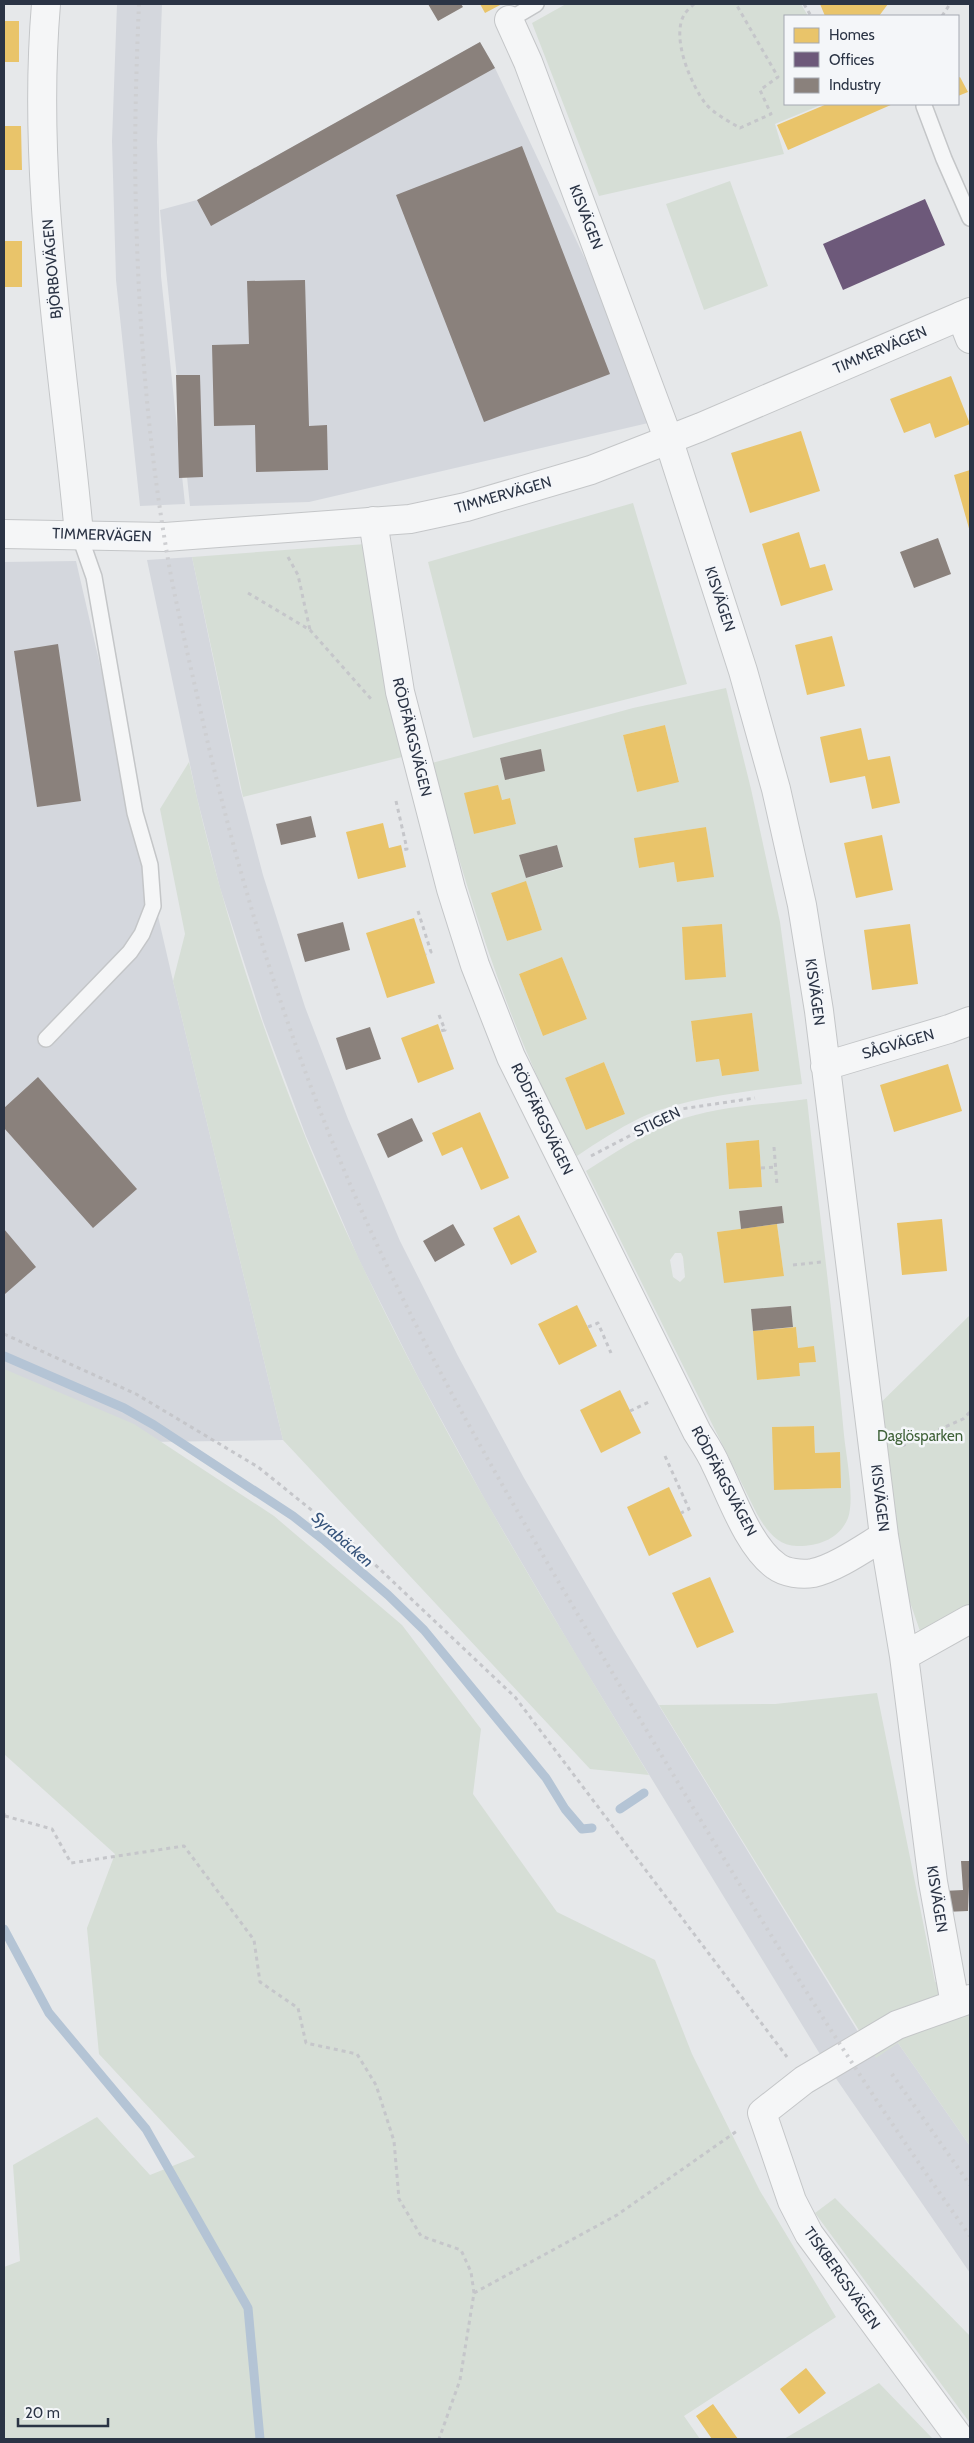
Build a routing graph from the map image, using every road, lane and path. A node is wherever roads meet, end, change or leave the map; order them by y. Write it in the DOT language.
graph roads {
  1 [pos="46,4"];
  2 [pos="536,4"];
  3 [pos="694,4"];
  4 [pos="736,4"];
  5 [pos="804,4"];
  6 [pos="950,4"];
  7 [pos="810,15"];
  8 [pos="943,15"];
  9 [pos="509,20"];
  10 [pos="924,106"];
  11 [pos="970,218"];
  12 [pos="967,322"];
  13 [pos="668,438"];
  14 [pos="373,521"];
  15 [pos="271,529"];
  16 [pos="4,534"];
  17 [pos="79,534"];
  18 [pos="248,593"];
  19 [pos="310,630"];
  20 [pos="375,704"];
  21 [pos="394,797"];
  22 [pos="402,850"];
  23 [pos="418,911"];
  24 [pos="426,954"];
  25 [pos="439,1015"];
  26 [pos="970,1021"];
  27 [pos="440,1031"];
  28 [pos="46,1039"];
  29 [pos="825,1066"];
  30 [pos="755,1098"];
  31 [pos="774,1147"];
  32 [pos="566,1168"];
  33 [pos="761,1168"];
  34 [pos="776,1168"];
  35 [pos="777,1185"];
  36 [pos="588,1328"];
  37 [pos="4,1334"];
  38 [pos="611,1353"];
  39 [pos="970,1412"];
  40 [pos="665,1456"];
  41 [pos="874,1458"];
  42 [pos="680,1513"];
  43 [pos="884,1536"];
  44 [pos="970,1619"];
  45 [pos="904,1656"];
  46 [pos="4,1816"];
  47 [pos="963,2002"];
  48 [pos="804,2080"];
  49 [pos="762,2113"];
  50 [pos="474,2293"];
  51 [pos="439,2439"];
  52 [pos="960,2439"];
  1 -- 17 [label="street, BJÖRBOVÄGEN"];
  2 -- 9 [label="lane"];
  3 -- 4 [label="path"];
  5 -- 7 [label="path"];
  6 -- 8 [label="path"];
  9 -- 13 [label="street, KISVÄGEN"];
  10 -- 11 [label="lane"];
  12 -- 13 [label="street, TIMMERVÄGEN"];
  13 -- 14 [label="street, TIMMERVÄGEN"];
  13 -- 29 [label="street, KISVÄGEN"];
  14 -- 15 [label="street, TIMMERVÄGEN"];
  14 -- 32 [label="street, RÖDFÄRGSVÄGEN"];
  15 -- 17 [label="street, TIMMERVÄGEN"];
  15 -- 19 [label="path"];
  16 -- 17 [label="street, TIMMERVÄGEN"];
  17 -- 28 [label="lane"];
  18 -- 19 [label="path"];
  19 -- 20 [label="path"];
  21 -- 22 [label="path"];
  23 -- 24 [label="path"];
  25 -- 27 [label="path"];
  26 -- 29 [label="street, SÅGVÄGEN"];
  29 -- 41 [label="street, KISVÄGEN"];
  30 -- 32 [label="path, STIGEN"];
  31 -- 34 [label="path"];
  32 -- 43 [label="street, RÖDFÄRGSVÄGEN"];
  33 -- 34 [label="path"];
  34 -- 35 [label="path"];
  36 -- 38 [label="path"];
  37 -- 48 [label="path"];
  39 -- 41 [label="path"];
  40 -- 42 [label="path"];
  41 -- 43 [label="street, KISVÄGEN"];
  43 -- 45 [label="street, KISVÄGEN"];
  44 -- 45 [label="street"];
  45 -- 47 [label="street, KISVÄGEN"];
  46 -- 50 [label="path"];
  47 -- 48 [label="street"];
  48 -- 49 [label="street"];
  49 -- 50 [label="path"];
  49 -- 52 [label="street, TISKBERGSVÄGEN"];
  50 -- 51 [label="path"];
}
